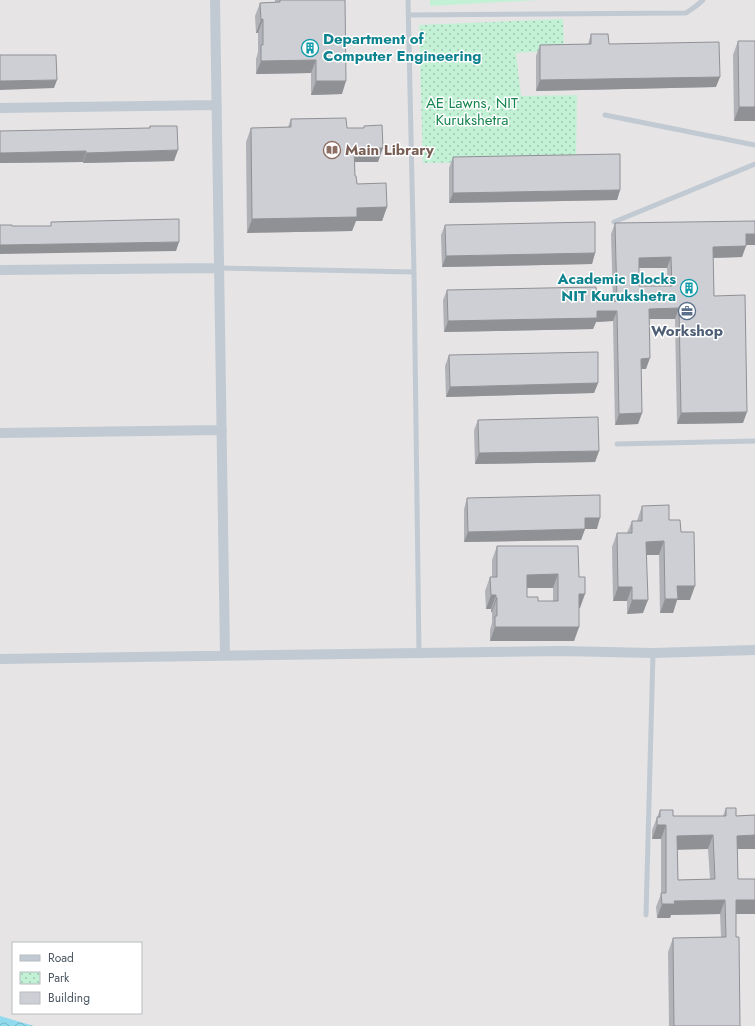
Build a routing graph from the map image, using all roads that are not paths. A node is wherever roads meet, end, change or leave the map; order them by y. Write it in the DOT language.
graph roads {
  1 [pos="215,0"];
  2 [pos="408,0"];
  3 [pos="703,0"];
  4 [pos="409,15"];
  5 [pos="217,105"];
  6 [pos="0,108"];
  7 [pos="605,115"];
  8 [pos="755,145"];
  9 [pos="755,164"];
  10 [pos="614,222"];
  11 [pos="219,268"];
  12 [pos="0,270"];
  13 [pos="414,272"];
  14 [pos="222,430"];
  15 [pos="0,433"];
  16 [pos="755,442"];
  17 [pos="617,444"];
  18 [pos="755,650"];
  19 [pos="419,653"];
  20 [pos="653,653"];
  21 [pos="225,655"];
  22 [pos="0,659"];
  23 [pos="646,916"];
  1 -- 5 [label="street"];
  2 -- 4 [label="lane"];
  3 -- 4 [label="lane"];
  4 -- 13 [label="lane"];
  5 -- 6 [label="street"];
  5 -- 11 [label="street"];
  7 -- 8 [label="lane"];
  9 -- 10 [label="lane"];
  11 -- 12 [label="street"];
  11 -- 13 [label="lane"];
  11 -- 14 [label="street"];
  13 -- 19 [label="lane"];
  14 -- 15 [label="street"];
  14 -- 21 [label="street"];
  16 -- 17 [label="lane"];
  18 -- 20 [label="street"];
  19 -- 20 [label="street"];
  19 -- 21 [label="street"];
  20 -- 23 [label="lane"];
  21 -- 22 [label="street"];
}
